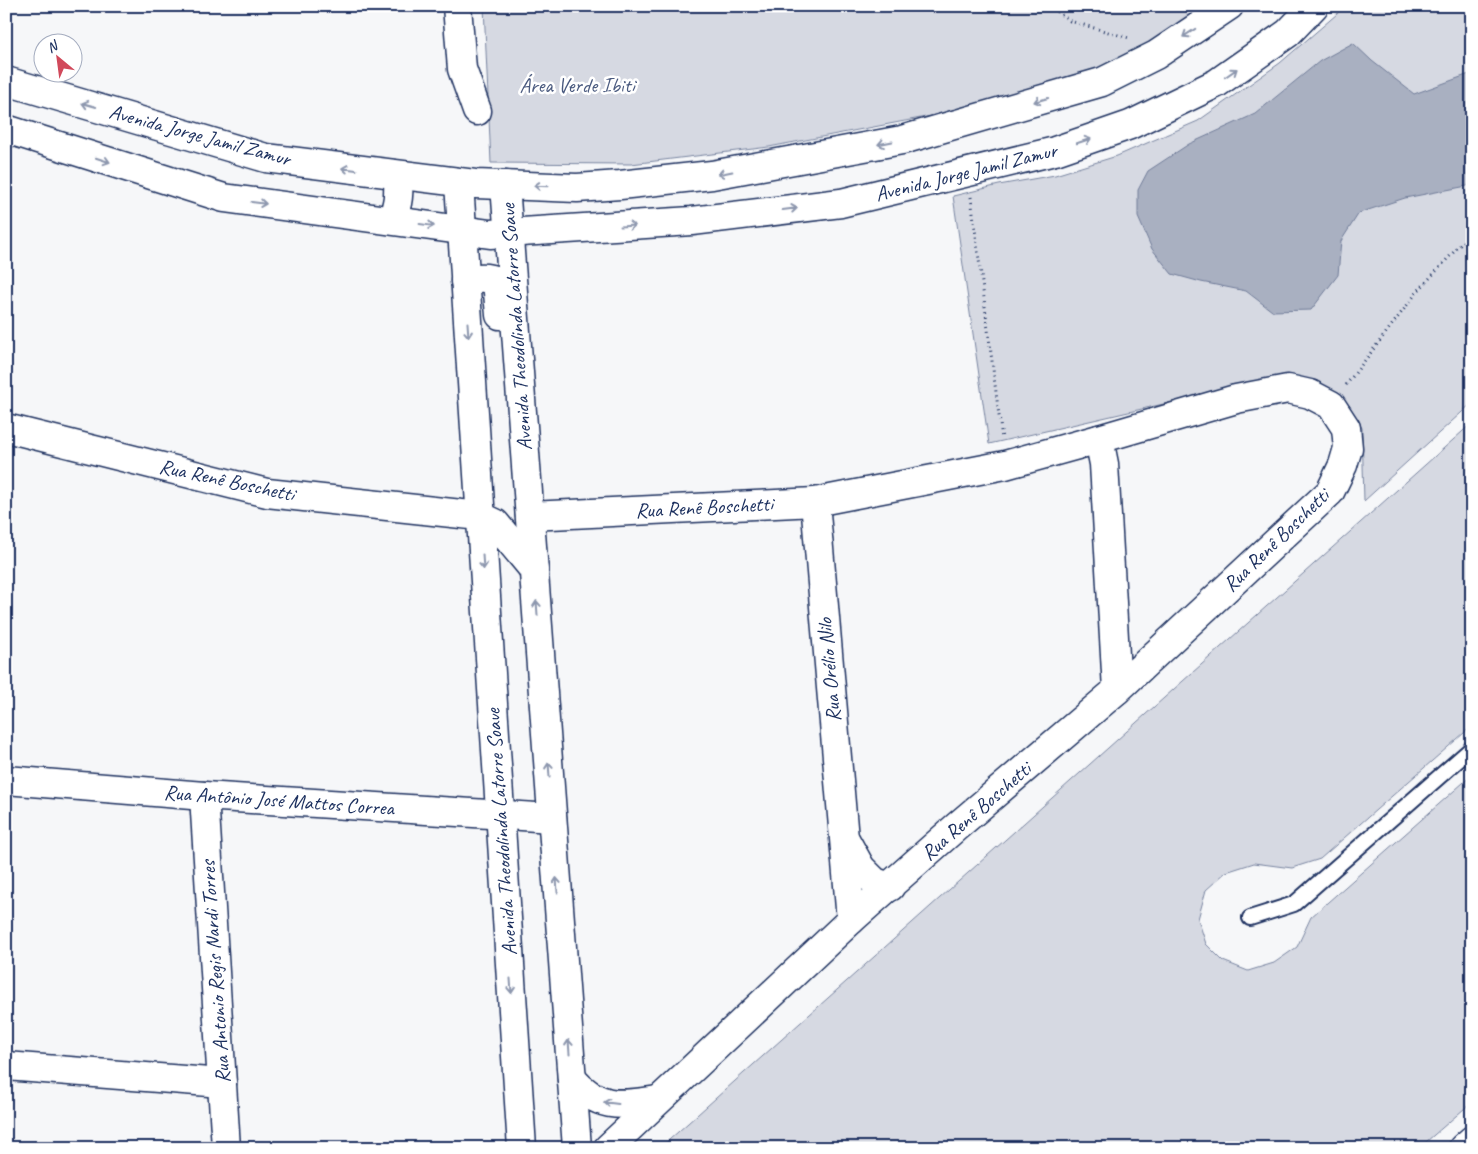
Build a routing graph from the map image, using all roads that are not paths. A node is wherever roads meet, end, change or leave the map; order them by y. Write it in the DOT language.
graph roads {
  1 [pos="457,6"];
  2 [pos="1229,6"];
  3 [pos="1314,6"];
  4 [pos="6,81"];
  5 [pos="477,111"];
  6 [pos="6,129"];
  7 [pos="397,175"];
  8 [pos="459,183"];
  9 [pos="505,185"];
  10 [pos="577,188"];
  11 [pos="392,220"];
  12 [pos="580,229"];
  13 [pos="462,230"];
  14 [pos="509,233"];
  15 [pos="465,281"];
  16 [pos="6,428"];
  17 [pos="1099,439"];
  18 [pos="526,470"];
  19 [pos="815,502"];
  20 [pos="480,516"];
  21 [pos="530,516"];
  22 [pos="534,570"];
  23 [pos="1113,627"];
  24 [pos="1154,656"];
  25 [pos="1116,690"];
  26 [pos="1472,748"];
  27 [pos="6,780"];
  28 [pos="204,796"];
  29 [pos="500,815"];
  30 [pos="552,818"];
  31 [pos="844,837"];
  32 [pos="890,887"];
  33 [pos="1250,918"];
  34 [pos="851,920"];
  35 [pos="6,1066"];
  36 [pos="572,1079"];
  37 [pos="222,1083"];
  38 [pos="658,1100"];
  39 [pos="1472,1140"];
  40 [pos="226,1148"];
  41 [pos="522,1148"];
  42 [pos="577,1148"];
  43 [pos="608,1148"];
  44 [pos="1463,1148"];
  1 -- 5 [label="street"];
  2 -- 10 [label="street, Avenida Jorge Jamil Zamur, one-way"];
  12 -- 3 [label="street, Avenida Jorge Jamil Zamur, one-way"];
  7 -- 4 [label="street, Avenida Jorge Jamil Zamur, one-way"];
  6 -- 11 [label="street, Avenida Jorge Jamil Zamur, one-way"];
  7 -- 8 [label="street, Avenida Jorge Jamil Zamur"];
  7 -- 11 [label="street"];
  8 -- 9 [label="street, Avenida Jorge Jamil Zamur"];
  8 -- 13 [label="street, Avenida Theodolinda Latorre Soave"];
  10 -- 9 [label="street, Avenida Jorge Jamil Zamur, one-way"];
  9 -- 14 [label="street, Avenida Theodolinda Latorre Soave"];
  10 -- 12 [label="street"];
  11 -- 13 [label="street, Avenida Jorge Jamil Zamur, one-way"];
  12 -- 14 [label="street, Avenida Jorge Jamil Zamur"];
  13 -- 14 [label="street, Avenida Jorge Jamil Zamur"];
  13 -- 15 [label="street, Avenida Theodolinda Latorre Soave"];
  14 -- 18 [label="street, Avenida Theodolinda Latorre Soave"];
  15 -- 18 [label="street, Avenida Theodolinda Latorre Soave"];
  15 -- 20 [label="street, Avenida Theodolinda Latorre Soave, one-way"];
  16 -- 20 [label="street, Rua Renê Boschetti"];
  17 -- 19 [label="street, Rua Renê Boschetti"];
  17 -- 23 [label="street"];
  17 -- 24 [label="street, Rua Renê Boschetti"];
  18 -- 21 [label="street, Avenida Theodolinda Latorre Soave"];
  19 -- 21 [label="street, Rua Renê Boschetti"];
  19 -- 31 [label="street, Rua Orélio Nilo"];
  20 -- 22 [label="street"];
  20 -- 29 [label="street, Avenida Theodolinda Latorre Soave, one-way"];
  21 -- 22 [label="street, Avenida Theodolinda Latorre Soave"];
  30 -- 22 [label="street, Avenida Theodolinda Latorre Soave, one-way"];
  23 -- 24 [label="street"];
  23 -- 25 [label="street"];
  24 -- 25 [label="street, Rua Renê Boschetti"];
  25 -- 32 [label="street, Rua Renê Boschetti"];
  26 -- 33 [label="lane"];
  27 -- 28 [label="street, Rua Antônio José Mattos Correa"];
  28 -- 29 [label="street, Rua Antônio José Mattos Correa"];
  28 -- 37 [label="street, Rua Antonio Regis Nardi Torres"];
  29 -- 30 [label="street, Rua Antônio José Mattos Correa"];
  29 -- 41 [label="street, Avenida Theodolinda Latorre Soave, one-way"];
  36 -- 30 [label="street, Avenida Theodolinda Latorre Soave, one-way"];
  31 -- 32 [label="street, Rua Orélio Nilo"];
  31 -- 34 [label="street, Rua Orélio Nilo"];
  32 -- 34 [label="street, Rua Renê Boschetti"];
  34 -- 38 [label="street, Rua Renê Boschetti"];
  35 -- 37 [label="street"];
  38 -- 36 [label="street, one-way"];
  36 -- 42 [label="street, Avenida Theodolinda Latorre Soave"];
  37 -- 40 [label="street, Rua Antonio Regis Nardi Torres"];
  38 -- 43 [label="street, Rua Renê Boschetti"];
  39 -- 44 [label="street"];
}
